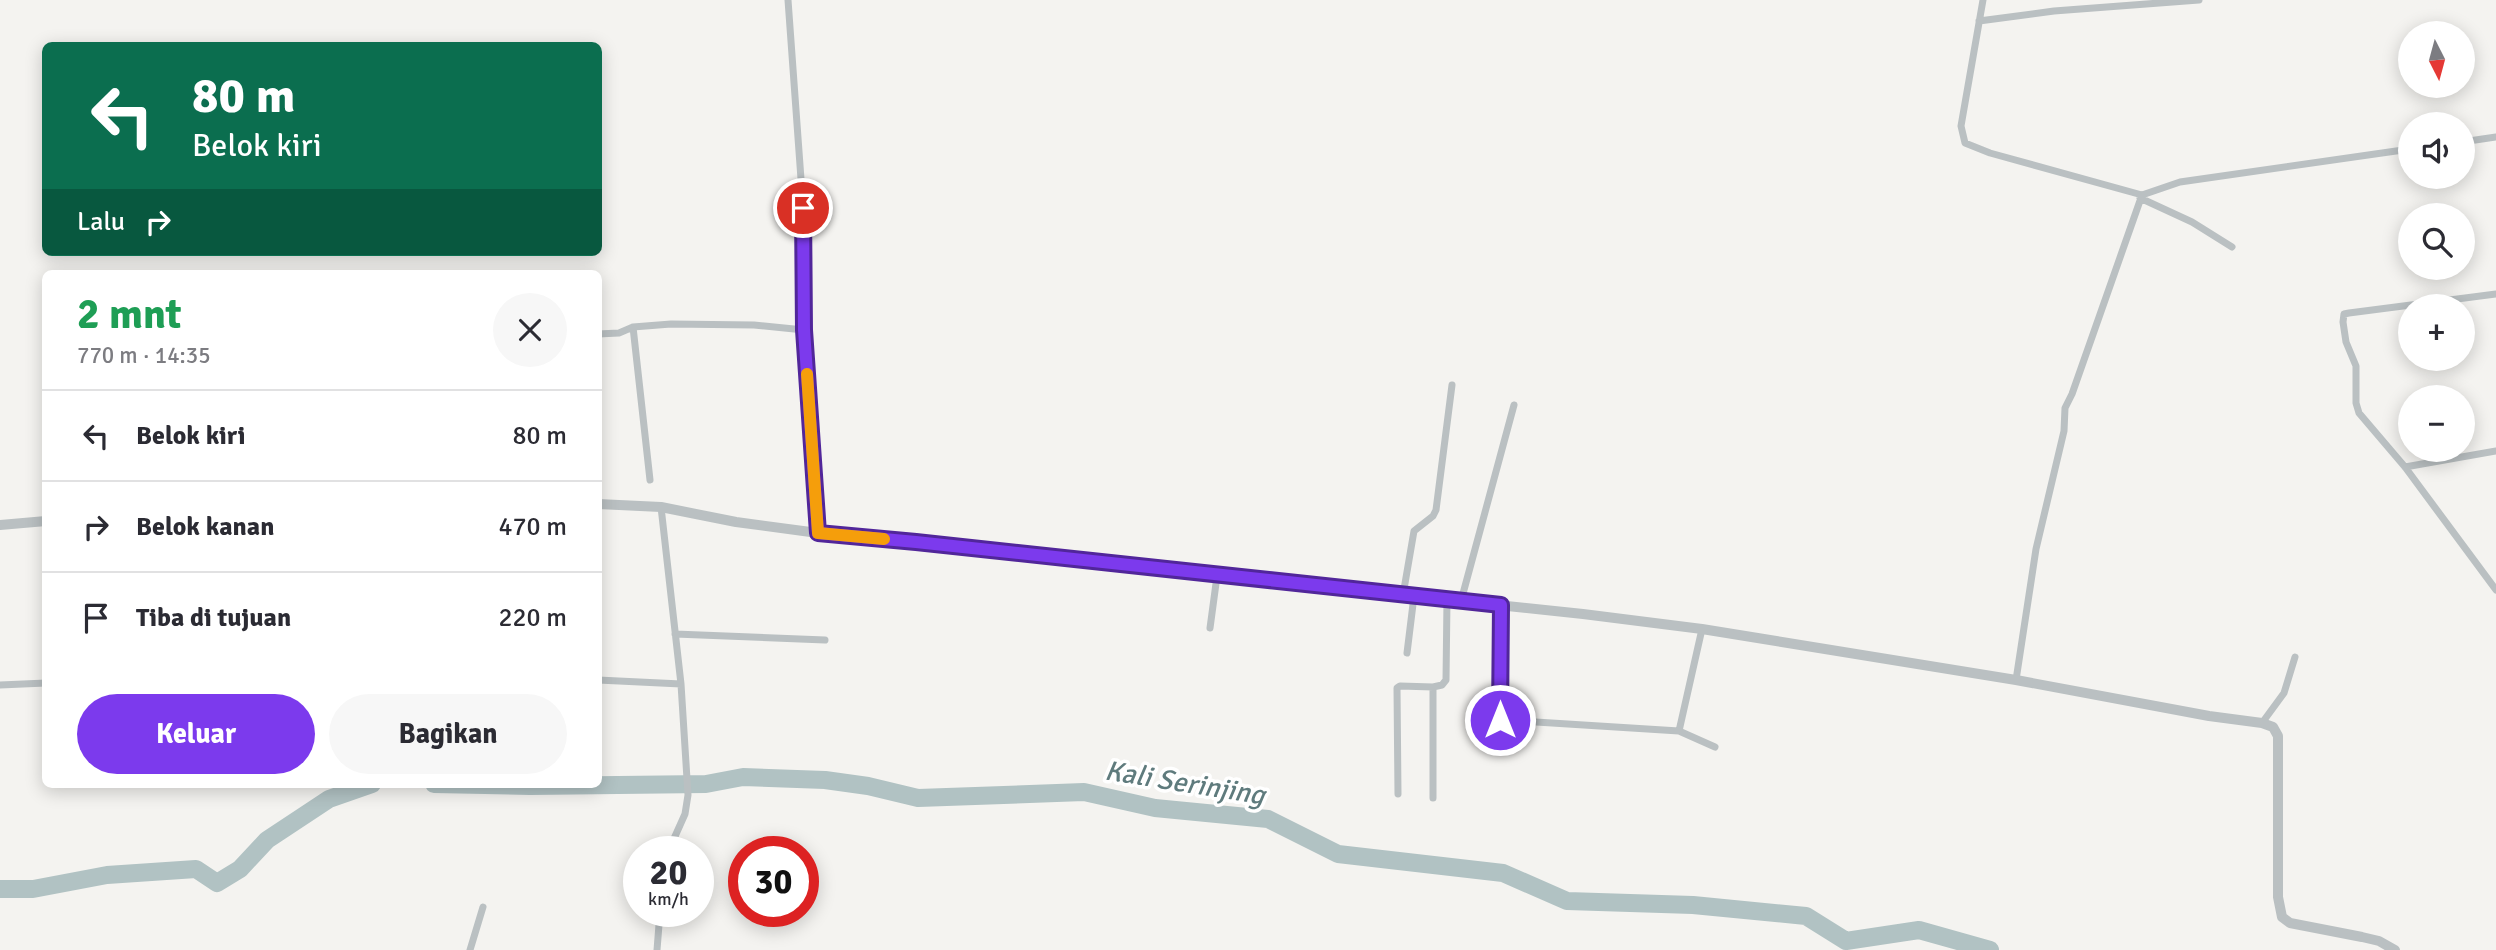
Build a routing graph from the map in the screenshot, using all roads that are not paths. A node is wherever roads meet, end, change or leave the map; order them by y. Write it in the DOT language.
graph roads {
  1 [pos="788,0"];
  2 [pos="1983,0"];
  3 [pos="2199,0"];
  4 [pos="1979,21"];
  5 [pos="2496,137"];
  6 [pos="2475,140"];
  7 [pos="2398,151"];
  8 [pos="2141,196"];
  9 [pos="2232,247"];
  10 [pos="2496,294"];
  11 [pos="633,327"];
  12 [pos="804,330"];
  13 [pos="602,334"];
  14 [pos="1452,385"];
  15 [pos="1514,405"];
  16 [pos="2496,451"];
  17 [pos="2405,467"];
  18 [pos="650,481"];
  19 [pos="602,504"];
  20 [pos="661,507"];
  21 [pos="42,522"];
  22 [pos="0,525"];
  23 [pos="818,533"];
  24 [pos="1217,576"];
  25 [pos="2496,590"];
  26 [pos="1408,596"];
  27 [pos="1447,600"];
  28 [pos="1461,601"];
  29 [pos="1501,605"];
  30 [pos="1210,628"];
  31 [pos="1702,629"];
  32 [pos="676,634"];
  33 [pos="825,640"];
  34 [pos="1407,653"];
  35 [pos="2295,657"];
  36 [pos="602,680"];
  37 [pos="2016,680"];
  38 [pos="42,683"];
  39 [pos="681,684"];
  40 [pos="0,685"];
  41 [pos="1433,687"];
  42 [pos="1489,719"];
  43 [pos="1500,720"];
  44 [pos="2262,723"];
  45 [pos="1679,731"];
  46 [pos="1715,747"];
  47 [pos="1398,794"];
  48 [pos="1433,798"];
  49 [pos="675,836"];
  50 [pos="483,908"];
  51 [pos="659,927"];
  52 [pos="470,950"];
  53 [pos="657,950"];
  54 [pos="2395,950"];
  1 -- 12 [label="street"];
  2 -- 4 [label="street"];
  3 -- 4 [label="street"];
  4 -- 8 [label="street"];
  5 -- 6 [label="street"];
  7 -- 8 [label="street"];
  8 -- 9 [label="street"];
  8 -- 37 [label="street"];
  10 -- 17 [label="street"];
  11 -- 12 [label="street"];
  11 -- 13 [label="street"];
  11 -- 18 [label="street"];
  12 -- 23 [label="street"];
  14 -- 26 [label="street"];
  15 -- 28 [label="street"];
  16 -- 17 [label="street"];
  17 -- 25 [label="street"];
  19 -- 20 [label="street"];
  20 -- 23 [label="street"];
  20 -- 32 [label="street"];
  21 -- 22 [label="street"];
  23 -- 24 [label="street"];
  24 -- 26 [label="street"];
  24 -- 30 [label="street"];
  26 -- 27 [label="street"];
  26 -- 34 [label="street"];
  27 -- 28 [label="street"];
  27 -- 41 [label="street"];
  28 -- 29 [label="street"];
  29 -- 31 [label="street"];
  29 -- 43 [label="street"];
  31 -- 37 [label="street"];
  31 -- 45 [label="street"];
  32 -- 33 [label="street"];
  32 -- 39 [label="street"];
  35 -- 44 [label="street"];
  36 -- 39 [label="street"];
  37 -- 44 [label="street"];
  38 -- 40 [label="street"];
  39 -- 49 [label="street"];
  41 -- 47 [label="street"];
  41 -- 48 [label="street"];
  42 -- 43 [label="street"];
  43 -- 45 [label="street"];
  44 -- 54 [label="street"];
  45 -- 46 [label="street"];
  50 -- 52 [label="street"];
  51 -- 53 [label="street"];
}
